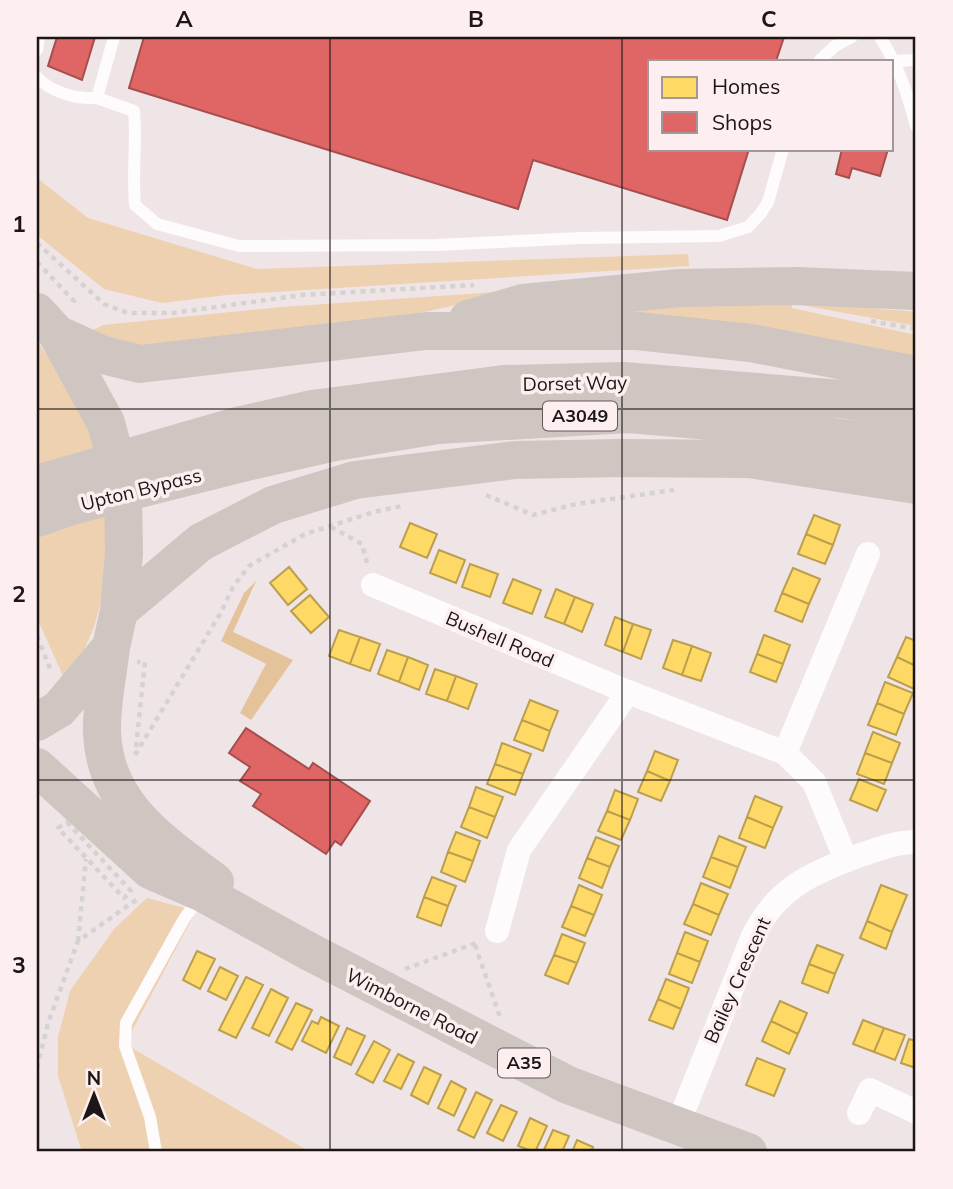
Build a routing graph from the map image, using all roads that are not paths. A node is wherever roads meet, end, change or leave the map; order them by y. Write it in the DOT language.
graph roads {
  1 [pos="39,37"];
  2 [pos="114,37"];
  3 [pos="852,37"];
  4 [pos="880,37"];
  5 [pos="37,50"];
  6 [pos="820,60"];
  7 [pos="916,60"];
  8 [pos="895,61"];
  9 [pos="37,77"];
  10 [pos="97,98"];
  11 [pos="916,126"];
  12 [pos="783,150"];
  13 [pos="916,291"];
  14 [pos="47,323"];
  15 [pos="426,331"];
  16 [pos="916,375"];
  17 [pos="916,411"];
  18 [pos="241,444"];
  19 [pos="916,447"];
  20 [pos="37,484"];
  21 [pos="916,485"];
  22 [pos="37,518"];
  23 [pos="868,554"];
  24 [pos="373,585"];
  25 [pos="122,644"];
  26 [pos="628,692"];
  27 [pos="37,722"];
  28 [pos="785,752"];
  29 [pos="37,766"];
  30 [pos="916,842"];
  31 [pos="846,860"];
  32 [pos="203,893"];
  33 [pos="497,931"];
  34 [pos="310,952"];
  35 [pos="916,1112"];
  36 [pos="859,1114"];
  37 [pos="677,1127"];
  38 [pos="156,1152"];
  39 [pos="748,1152"];
  1 -- 5 [label="lane"];
  2 -- 10 [label="lane"];
  3 -- 6 [label="lane"];
  4 -- 8 [label="lane"];
  7 -- 8 [label="lane"];
  8 -- 11 [label="lane"];
  9 -- 10 [label="lane"];
  10 -- 12 [label="lane"];
  13 -- 15 [label="highway"];
  14 -- 15 [label="highway"];
  14 -- 25 [label="highway, Wimborne Road"];
  15 -- 16 [label="highway"];
  17 -- 18 [label="highway, Dorset Way / A3049"];
  18 -- 19 [label="highway, Dorset Way / A3049"];
  18 -- 20 [label="highway, Upton Bypass / A3049"];
  18 -- 22 [label="highway, Upton Bypass / A3049"];
  21 -- 25 [label="highway, A3049"];
  23 -- 28 [label="street"];
  24 -- 26 [label="street, Bushell Road"];
  25 -- 27 [label="highway"];
  25 -- 34 [label="highway, Wimborne Road / A35"];
  26 -- 28 [label="street, Bushell Road"];
  26 -- 33 [label="street"];
  28 -- 31 [label="street, Bushell Road"];
  29 -- 32 [label="highway, Wimborne Road / A35"];
  30 -- 31 [label="street, Bailey Crescent"];
  31 -- 37 [label="street, Bailey Crescent"];
  32 -- 34 [label="highway, Wimborne Road / A35"];
  32 -- 38 [label="lane"];
  34 -- 37 [label="highway, Wimborne Road / A35"];
  35 -- 36 [label="street"];
  37 -- 39 [label="highway, Wimborne Road / A35"];
}
